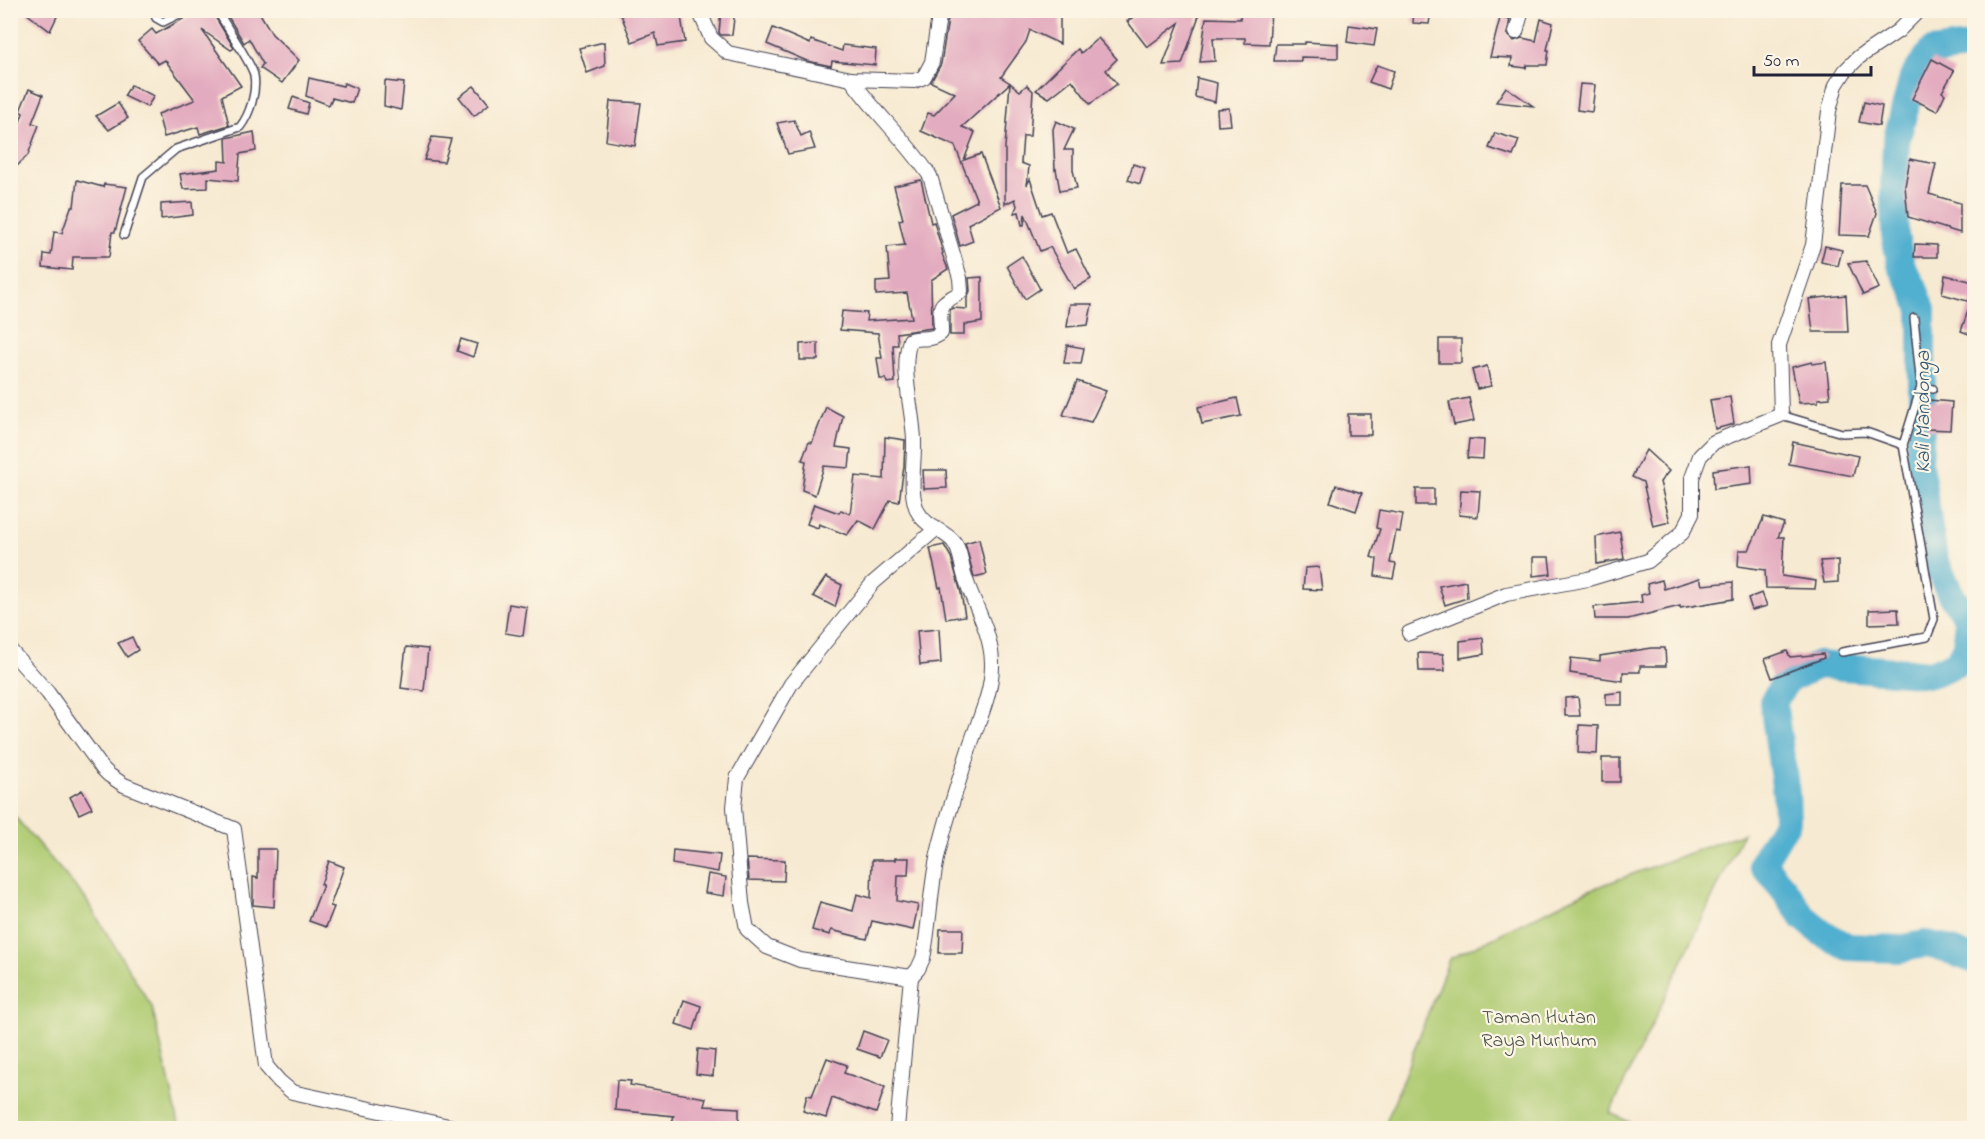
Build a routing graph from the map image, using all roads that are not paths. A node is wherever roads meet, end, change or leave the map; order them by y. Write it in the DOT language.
graph roads {
  1 [pos="153,10"];
  2 [pos="187,10"];
  3 [pos="217,10"];
  4 [pos="699,10"];
  5 [pos="940,10"];
  6 [pos="1521,10"];
  7 [pos="1919,10"];
  8 [pos="1516,32"];
  9 [pos="851,79"];
  10 [pos="124,235"];
  11 [pos="1914,318"];
  12 [pos="1921,387"];
  13 [pos="1933,389"];
  14 [pos="1782,415"];
  15 [pos="1903,445"];
  16 [pos="936,529"];
  17 [pos="1409,633"];
  18 [pos="10,650"];
  19 [pos="1842,652"];
  20 [pos="911,977"];
  21 [pos="458,1128"];
  22 [pos="897,1128"];
  1 -- 2 [label="lane"];
  3 -- 10 [label="lane"];
  4 -- 9 [label="street"];
  5 -- 9 [label="street"];
  6 -- 8 [label="street"];
  7 -- 14 [label="street"];
  9 -- 16 [label="street"];
  11 -- 12 [label="lane"];
  12 -- 13 [label="lane"];
  12 -- 15 [label="lane"];
  14 -- 15 [label="lane"];
  14 -- 17 [label="street"];
  15 -- 19 [label="lane"];
  16 -- 20 [label="street"];
  16 -- 20 [label="street"];
  18 -- 21 [label="street"];
  20 -- 22 [label="street"];
}
